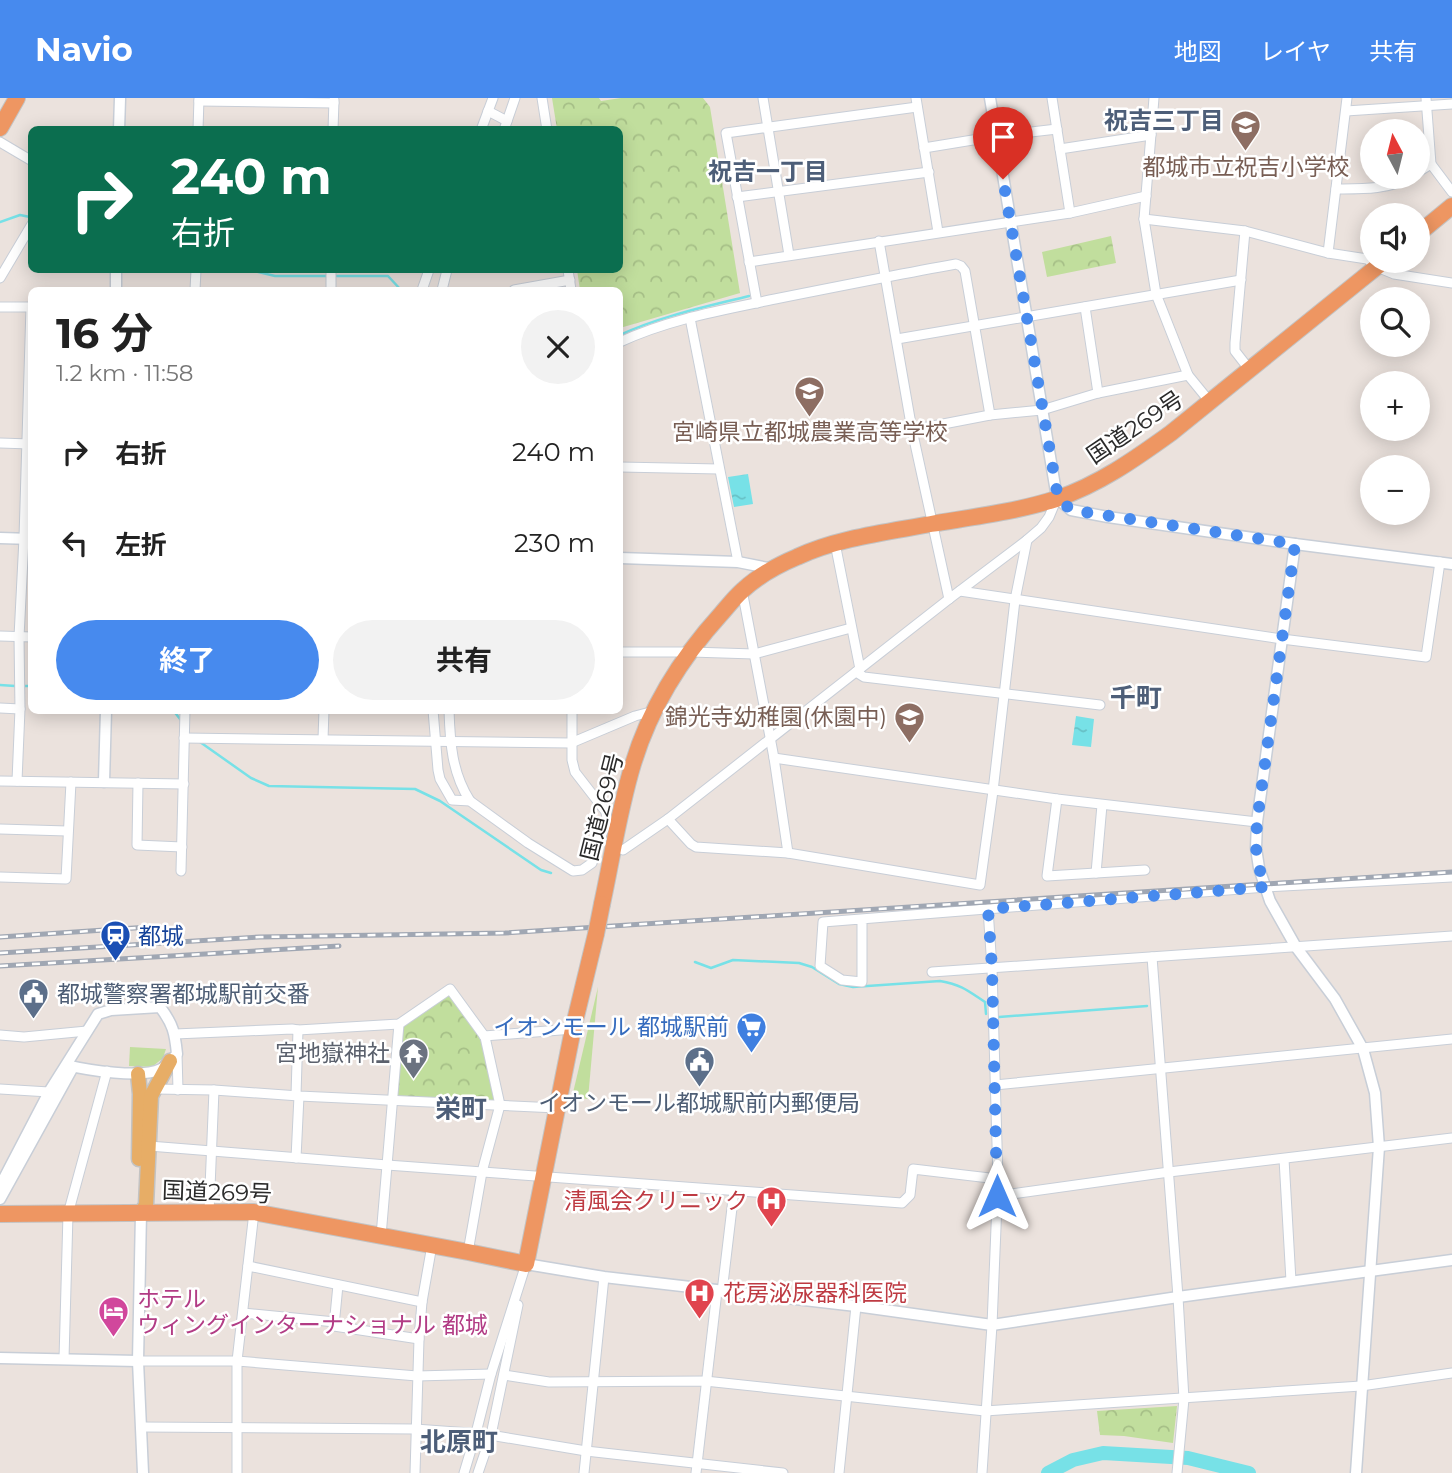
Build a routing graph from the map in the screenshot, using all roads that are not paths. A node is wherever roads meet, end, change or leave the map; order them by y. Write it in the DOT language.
graph roads {
  1 [pos="8,98"];
  2 [pos="17,98"];
  3 [pos="120,98"];
  4 [pos="493,98"];
  5 [pos="515,98"];
  6 [pos="542,98"];
  7 [pos="763,98"];
  8 [pos="990,98"];
  9 [pos="1052,98"];
  10 [pos="1153,98"];
  11 [pos="1347,98"];
  12 [pos="199,99"];
  13 [pos="334,100"];
  14 [pos="917,102"];
  15 [pos="1426,102"];
  16 [pos="1452,104"];
  17 [pos="0,111"];
  18 [pos="488,111"];
  19 [pos="1346,111"];
  20 [pos="505,125"];
  21 [pos="119,126"];
  22 [pos="198,126"];
  23 [pos="333,126"];
  24 [pos="482,126"];
  25 [pos="546,126"];
  26 [pos="768,127"];
  27 [pos="0,128"];
  28 [pos="1056,129"];
  29 [pos="1151,135"];
  30 [pos="997,136"];
  31 [pos="0,142"];
  32 [pos="924,148"];
  33 [pos="1060,149"];
  34 [pos="28,159"];
  35 [pos="1431,164"];
  36 [pos="929,172"];
  37 [pos="1336,188"];
  38 [pos="1360,189"];
  39 [pos="778,191"];
  40 [pos="1452,192"];
  41 [pos="1146,196"];
  42 [pos="737,197"];
  43 [pos="1452,206"];
  44 [pos="1070,213"];
  45 [pos="1144,219"];
  46 [pos="1010,222"];
  47 [pos="1430,224"];
  48 [pos="28,231"];
  49 [pos="1245,231"];
  50 [pos="938,232"];
  51 [pos="879,242"];
  52 [pos="1328,253"];
  53 [pos="789,255"];
  54 [pos="1360,258"];
  55 [pos="748,262"];
  56 [pos="1369,273"];
  57 [pos="1393,273"];
  58 [pos="569,275"];
  59 [pos="885,277"];
  60 [pos="0,278"];
  61 [pos="1241,280"];
  62 [pos="1452,283"];
  63 [pos="525,287"];
  64 [pos="1156,294"];
  65 [pos="757,303"];
  66 [pos="0,307"];
  67 [pos="28,307"];
  68 [pos="1085,307"];
  69 [pos="1027,317"];
  70 [pos="690,318"];
  71 [pos="973,326"];
  72 [pos="897,339"];
  73 [pos="623,341"];
  74 [pos="1249,369"];
  75 [pos="1188,375"];
  76 [pos="1098,393"];
  77 [pos="1210,402"];
  78 [pos="1042,410"];
  79 [pos="990,415"];
  80 [pos="912,430"];
  81 [pos="0,443"];
  82 [pos="28,444"];
  83 [pos="623,467"];
  84 [pos="719,469"];
  85 [pos="1058,498"];
  86 [pos="932,524"];
  87 [pos="0,538"];
  88 [pos="28,538"];
  89 [pos="1027,540"];
  90 [pos="835,543"];
  91 [pos="1295,544"];
  92 [pos="623,558"];
  93 [pos="738,562"];
  94 [pos="1440,562"];
  95 [pos="1452,564"];
  96 [pos="773,569"];
  97 [pos="742,590"];
  98 [pos="960,591"];
  99 [pos="949,599"];
  100 [pos="1015,600"];
  101 [pos="851,628"];
  102 [pos="0,636"];
  103 [pos="19,637"];
  104 [pos="28,637"];
  105 [pos="1282,639"];
  106 [pos="623,652"];
  107 [pos="691,652"];
  108 [pos="754,654"];
  109 [pos="858,670"];
  110 [pos="1004,693"];
  111 [pos="1100,705"];
  112 [pos="0,708"];
  113 [pos="20,709"];
  114 [pos="654,711"];
  115 [pos="106,714"];
  116 [pos="185,714"];
  117 [pos="324,714"];
  118 [pos="433,714"];
  119 [pos="449,714"];
  120 [pos="572,714"];
  121 [pos="184,738"];
  122 [pos="323,739"];
  123 [pos="770,740"];
  124 [pos="435,741"];
  125 [pos="450,741"];
  126 [pos="571,743"];
  127 [pos="774,758"];
  128 [pos="0,781"];
  129 [pos="17,781"];
  130 [pos="71,782"];
  131 [pos="104,782"];
  132 [pos="138,783"];
  133 [pos="184,784"];
  134 [pos="993,791"];
  135 [pos="1057,799"];
  136 [pos="470,801"];
  137 [pos="1102,805"];
  138 [pos="668,819"];
  139 [pos="1257,822"];
  140 [pos="0,829"];
  141 [pos="68,831"];
  142 [pos="182,847"];
  143 [pos="623,850"];
  144 [pos="788,853"];
  145 [pos="1145,870"];
  146 [pos="181,872"];
  147 [pos="1096,873"];
  148 [pos="0,877"];
  149 [pos="1452,877"];
  150 [pos="1266,887"];
  151 [pos="988,909"];
  152 [pos="862,919"];
  153 [pos="1452,936"];
  154 [pos="1297,947"];
  155 [pos="1152,957"];
  156 [pos="992,968"];
  157 [pos="932,972"];
  158 [pos="399,1024"];
  159 [pos="573,1029"];
  160 [pos="299,1030"];
  161 [pos="87,1031"];
  162 [pos="175,1034"];
  163 [pos="0,1035"];
  164 [pos="484,1036"];
  165 [pos="1452,1040"];
  166 [pos="1363,1049"];
  167 [pos="173,1058"];
  168 [pos="70,1066"];
  169 [pos="1161,1069"];
  170 [pos="107,1071"];
  171 [pos="138,1074"];
  172 [pos="995,1085"];
  173 [pos="0,1089"];
  174 [pos="155,1089"];
  175 [pos="178,1090"];
  176 [pos="214,1090"];
  177 [pos="49,1092"];
  178 [pos="297,1096"];
  179 [pos="393,1100"];
  180 [pos="500,1105"];
  181 [pos="557,1108"];
  182 [pos="1452,1138"];
  183 [pos="149,1146"];
  184 [pos="1379,1147"];
  185 [pos="212,1151"];
  186 [pos="296,1158"];
  187 [pos="1284,1159"];
  188 [pos="387,1165"];
  189 [pos="482,1172"];
  190 [pos="1169,1172"];
  191 [pos="544,1176"];
  192 [pos="998,1179"];
  193 [pos="0,1185"];
  194 [pos="734,1191"];
  195 [pos="997,1196"];
  196 [pos="0,1199"];
  197 [pos="209,1212"];
  198 [pos="254,1212"];
  199 [pos="141,1213"];
  200 [pos="0,1214"];
  201 [pos="68,1214"];
  202 [pos="381,1236"];
  203 [pos="432,1245"];
  204 [pos="468,1252"];
  205 [pos="1452,1260"];
  206 [pos="526,1264"];
  207 [pos="248,1266"];
  208 [pos="1370,1271"];
  209 [pos="604,1278"];
  210 [pos="1291,1282"];
  211 [pos="338,1285"];
  212 [pos="719,1292"];
  213 [pos="1178,1297"];
  214 [pos="422,1302"];
  215 [pos="856,1306"];
  216 [pos="243,1313"];
  217 [pos="335,1322"];
  218 [pos="992,1325"];
  219 [pos="419,1339"];
  220 [pos="0,1358"];
  221 [pos="64,1359"];
  222 [pos="138,1361"];
  223 [pos="237,1361"];
  224 [pos="1452,1373"];
  225 [pos="491,1374"];
  226 [pos="504,1375"];
  227 [pos="417,1376"];
  228 [pos="705,1381"];
  229 [pos="594,1382"];
  230 [pos="1362,1385"];
  231 [pos="847,1395"];
  232 [pos="1184,1399"];
  233 [pos="985,1411"];
  234 [pos="141,1427"];
  235 [pos="237,1428"];
  236 [pos="415,1429"];
  237 [pos="476,1433"];
  238 [pos="491,1435"];
  239 [pos="586,1451"];
  240 [pos="696,1468"];
  241 [pos="1177,1472"];
  242 [pos="143,1473"];
  243 [pos="237,1473"];
  244 [pos="415,1473"];
  245 [pos="464,1473"];
  246 [pos="478,1473"];
  247 [pos="584,1473"];
  248 [pos="783,1473"];
  249 [pos="839,1473"];
  250 [pos="982,1473"];
  251 [pos="1356,1473"];
  1 -- 17 [label="highway"];
  2 -- 27 [label="highway"];
  3 -- 21 [label="street"];
  4 -- 18 [label="street"];
  5 -- 20 [label="street"];
  6 -- 25 [label="street"];
  7 -- 26 [label="street"];
  8 -- 30 [label="street"];
  9 -- 28 [label="street"];
  10 -- 29 [label="street"];
  11 -- 19 [label="street"];
  12 -- 13 [label="street"];
  12 -- 22 [label="street"];
  13 -- 23 [label="street"];
  14 -- 26 [label="street"];
  14 -- 32 [label="street"];
  15 -- 16 [label="street"];
  15 -- 19 [label="street"];
  15 -- 35 [label="street"];
  18 -- 20 [label="street"];
  18 -- 24 [label="street"];
  19 -- 37 [label="street"];
  26 -- 39 [label="street"];
  26 -- 42 [label="street"];
  28 -- 30 [label="street"];
  28 -- 33 [label="street"];
  29 -- 33 [label="street"];
  29 -- 41 [label="street"];
  30 -- 32 [label="street"];
  30 -- 46 [label="street"];
  31 -- 34 [label="street"];
  32 -- 36 [label="street"];
  33 -- 44 [label="street"];
  35 -- 40 [label="street"];
  36 -- 39 [label="street"];
  36 -- 50 [label="street"];
  37 -- 38 [label="street"];
  37 -- 52 [label="street"];
  39 -- 42 [label="street"];
  39 -- 53 [label="street"];
  41 -- 44 [label="street"];
  41 -- 45 [label="street"];
  42 -- 55 [label="street"];
  43 -- 47 [label="highway"];
  44 -- 46 [label="street"];
  45 -- 49 [label="street"];
  45 -- 64 [label="street"];
  46 -- 50 [label="street"];
  46 -- 69 [label="street"];
  48 -- 60 [label="street"];
  49 -- 52 [label="street"];
  49 -- 61 [label="street"];
  50 -- 51 [label="street"];
  51 -- 53 [label="street"];
  51 -- 59 [label="street"];
  52 -- 54 [label="street"];
  53 -- 55 [label="street"];
  55 -- 65 [label="street"];
  56 -- 74 [label="highway, 国道269号"];
  57 -- 62 [label="street"];
  58 -- 63 [label="street"];
  59 -- 65 [label="street"];
  59 -- 71 [label="street"];
  59 -- 72 [label="street"];
  61 -- 64 [label="street"];
  61 -- 74 [label="street"];
  64 -- 68 [label="street"];
  64 -- 75 [label="street"];
  65 -- 70 [label="street"];
  66 -- 67 [label="street"];
  68 -- 69 [label="street"];
  68 -- 76 [label="street"];
  69 -- 71 [label="street"];
  69 -- 78 [label="street"];
  70 -- 73 [label="street"];
  70 -- 84 [label="street"];
  71 -- 72 [label="street"];
  71 -- 79 [label="street"];
  72 -- 80 [label="street"];
  74 -- 77 [label="highway, 国道269号"];
  75 -- 76 [label="street"];
  75 -- 77 [label="street"];
  76 -- 78 [label="street"];
  77 -- 85 [label="highway, 国道269号"];
  78 -- 79 [label="street"];
  78 -- 85 [label="street"];
  79 -- 80 [label="street"];
  80 -- 86 [label="street"];
  81 -- 82 [label="street"];
  83 -- 84 [label="street"];
  84 -- 93 [label="street"];
  85 -- 86 [label="highway, 国道269号"];
  85 -- 89 [label="street"];
  85 -- 91 [label="street"];
  86 -- 90 [label="highway, 国道269号"];
  86 -- 99 [label="street"];
  87 -- 88 [label="street"];
  88 -- 103 [label="street"];
  89 -- 98 [label="street"];
  89 -- 100 [label="street"];
  90 -- 96 [label="highway, 国道269号"];
  90 -- 101 [label="street"];
  91 -- 94 [label="street"];
  91 -- 105 [label="street"];
  92 -- 93 [label="street"];
  93 -- 96 [label="street"];
  94 -- 95 [label="street"];
  94 -- 105 [label="street"];
  96 -- 97 [label="highway, 国道269号"];
  97 -- 107 [label="highway, 国道269号"];
  97 -- 108 [label="street"];
  98 -- 99 [label="street"];
  98 -- 100 [label="street"];
  99 -- 109 [label="street"];
  100 -- 105 [label="street"];
  100 -- 110 [label="street"];
  101 -- 108 [label="street"];
  101 -- 109 [label="street"];
  102 -- 103 [label="street"];
  103 -- 104 [label="street"];
  103 -- 113 [label="street"];
  105 -- 139 [label="street"];
  106 -- 107 [label="street"];
  107 -- 108 [label="street"];
  107 -- 114 [label="highway, 国道269号"];
  108 -- 123 [label="street"];
  109 -- 110 [label="street"];
  109 -- 123 [label="street"];
  110 -- 111 [label="street"];
  110 -- 134 [label="street"];
  112 -- 113 [label="street"];
  113 -- 129 [label="street"];
  114 -- 126 [label="street"];
  114 -- 159 [label="highway, 国道269号, bridge"];
  115 -- 131 [label="street"];
  116 -- 121 [label="street"];
  117 -- 122 [label="street"];
  118 -- 124 [label="street"];
  119 -- 125 [label="street"];
  120 -- 126 [label="street"];
  121 -- 122 [label="street"];
  121 -- 133 [label="street"];
  122 -- 124 [label="street"];
  123 -- 127 [label="street"];
  123 -- 138 [label="street"];
  124 -- 125 [label="street"];
  124 -- 136 [label="street"];
  125 -- 126 [label="street"];
  125 -- 136 [label="street"];
  126 -- 136 [label="street"];
  127 -- 134 [label="street"];
  127 -- 144 [label="street"];
  128 -- 129 [label="street"];
  129 -- 130 [label="street"];
  130 -- 131 [label="street"];
  130 -- 141 [label="street"];
  131 -- 132 [label="street"];
  132 -- 133 [label="street"];
  132 -- 142 [label="street"];
  133 -- 142 [label="street"];
  134 -- 135 [label="street"];
  134 -- 144 [label="street"];
  135 -- 137 [label="street"];
  135 -- 147 [label="street"];
  137 -- 139 [label="street"];
  137 -- 147 [label="street"];
  138 -- 143 [label="street"];
  138 -- 144 [label="street"];
  139 -- 150 [label="street"];
  140 -- 141 [label="street"];
  141 -- 148 [label="street"];
  142 -- 146 [label="street"];
  145 -- 147 [label="street"];
  149 -- 150 [label="street"];
  150 -- 151 [label="street"];
  150 -- 154 [label="street"];
  151 -- 152 [label="street"];
  151 -- 156 [label="street"];
  152 -- 152 [label="street"];
  153 -- 154 [label="street"];
  154 -- 155 [label="street"];
  154 -- 166 [label="street"];
  155 -- 156 [label="street"];
  155 -- 169 [label="street"];
  156 -- 157 [label="street"];
  156 -- 172 [label="street"];
  158 -- 160 [label="street"];
  158 -- 164 [label="street"];
  158 -- 179 [label="street"];
  159 -- 164 [label="street"];
  159 -- 181 [label="highway, 国道269号"];
  160 -- 162 [label="street"];
  160 -- 178 [label="street"];
  161 -- 162 [label="street"];
  161 -- 163 [label="street"];
  161 -- 168 [label="street"];
  162 -- 167 [label="street"];
  164 -- 180 [label="street"];
  165 -- 166 [label="street"];
  166 -- 169 [label="street"];
  166 -- 184 [label="street"];
  167 -- 171 [label="street"];
  167 -- 174 [label="main road"];
  167 -- 175 [label="street"];
  168 -- 170 [label="street"];
  168 -- 177 [label="street"];
  168 -- 196 [label="street"];
  169 -- 172 [label="street"];
  169 -- 190 [label="street"];
  170 -- 171 [label="street"];
  170 -- 201 [label="street"];
  171 -- 199 [label="main road"];
  172 -- 192 [label="street"];
  173 -- 177 [label="street"];
  174 -- 175 [label="street"];
  174 -- 183 [label="main road"];
  175 -- 176 [label="street"];
  176 -- 178 [label="street"];
  176 -- 185 [label="street"];
  177 -- 193 [label="street"];
  178 -- 179 [label="street"];
  178 -- 186 [label="street"];
  179 -- 180 [label="street"];
  179 -- 188 [label="street"];
  180 -- 181 [label="street"];
  180 -- 189 [label="street"];
  181 -- 191 [label="highway, 国道269号"];
  182 -- 184 [label="street"];
  183 -- 185 [label="street"];
  183 -- 199 [label="main road"];
  184 -- 187 [label="street"];
  184 -- 208 [label="street"];
  185 -- 186 [label="street"];
  185 -- 197 [label="street"];
  186 -- 188 [label="street"];
  187 -- 190 [label="street"];
  187 -- 210 [label="street"];
  188 -- 189 [label="street"];
  188 -- 202 [label="street"];
  189 -- 191 [label="street"];
  189 -- 204 [label="street"];
  190 -- 195 [label="street"];
  190 -- 213 [label="street"];
  191 -- 194 [label="street"];
  191 -- 206 [label="highway, 国道269号"];
  192 -- 194 [label="street"];
  192 -- 195 [label="street"];
  194 -- 212 [label="street"];
  195 -- 218 [label="street"];
  197 -- 198 [label="highway, 国道269号"];
  197 -- 199 [label="highway, 国道269号"];
  198 -- 202 [label="highway, 国道269号"];
  198 -- 207 [label="street"];
  199 -- 201 [label="highway, 国道269号"];
  199 -- 222 [label="street"];
  200 -- 201 [label="highway, 国道269号"];
  201 -- 221 [label="street"];
  202 -- 203 [label="highway, 国道269号"];
  203 -- 204 [label="highway, 国道269号"];
  203 -- 214 [label="street"];
  204 -- 206 [label="highway, 国道269号"];
  205 -- 208 [label="street"];
  206 -- 209 [label="street"];
  206 -- 225 [label="street"];
  206 -- 226 [label="street"];
  207 -- 211 [label="street"];
  207 -- 216 [label="street"];
  208 -- 210 [label="street"];
  208 -- 230 [label="street"];
  209 -- 212 [label="street"];
  209 -- 229 [label="street"];
  210 -- 213 [label="street"];
  211 -- 214 [label="street"];
  211 -- 217 [label="street"];
  212 -- 215 [label="street"];
  212 -- 228 [label="street"];
  213 -- 218 [label="street"];
  213 -- 232 [label="street"];
  214 -- 219 [label="street"];
  215 -- 218 [label="street"];
  215 -- 231 [label="street"];
  216 -- 217 [label="street"];
  216 -- 223 [label="street"];
  217 -- 219 [label="street"];
  218 -- 233 [label="street"];
  219 -- 227 [label="street"];
  220 -- 221 [label="street"];
  221 -- 222 [label="street"];
  222 -- 223 [label="street"];
  222 -- 234 [label="street"];
  223 -- 227 [label="street"];
  223 -- 235 [label="street"];
  224 -- 230 [label="street"];
  225 -- 227 [label="street"];
  225 -- 237 [label="street"];
  226 -- 229 [label="street"];
  226 -- 238 [label="street"];
  227 -- 236 [label="street"];
  228 -- 229 [label="street"];
  228 -- 231 [label="street"];
  228 -- 240 [label="street"];
  229 -- 239 [label="street"];
  230 -- 232 [label="street"];
  230 -- 251 [label="street"];
  231 -- 233 [label="street"];
  231 -- 249 [label="street"];
  232 -- 233 [label="street"];
  232 -- 241 [label="street"];
  233 -- 250 [label="street"];
  234 -- 235 [label="street"];
  234 -- 242 [label="street"];
  235 -- 236 [label="street"];
  235 -- 243 [label="street"];
  236 -- 237 [label="street"];
  236 -- 244 [label="street"];
  237 -- 238 [label="street"];
  237 -- 245 [label="street"];
  238 -- 239 [label="street"];
  238 -- 246 [label="street"];
  239 -- 240 [label="street"];
  239 -- 247 [label="street"];
  240 -- 248 [label="street"];
}
